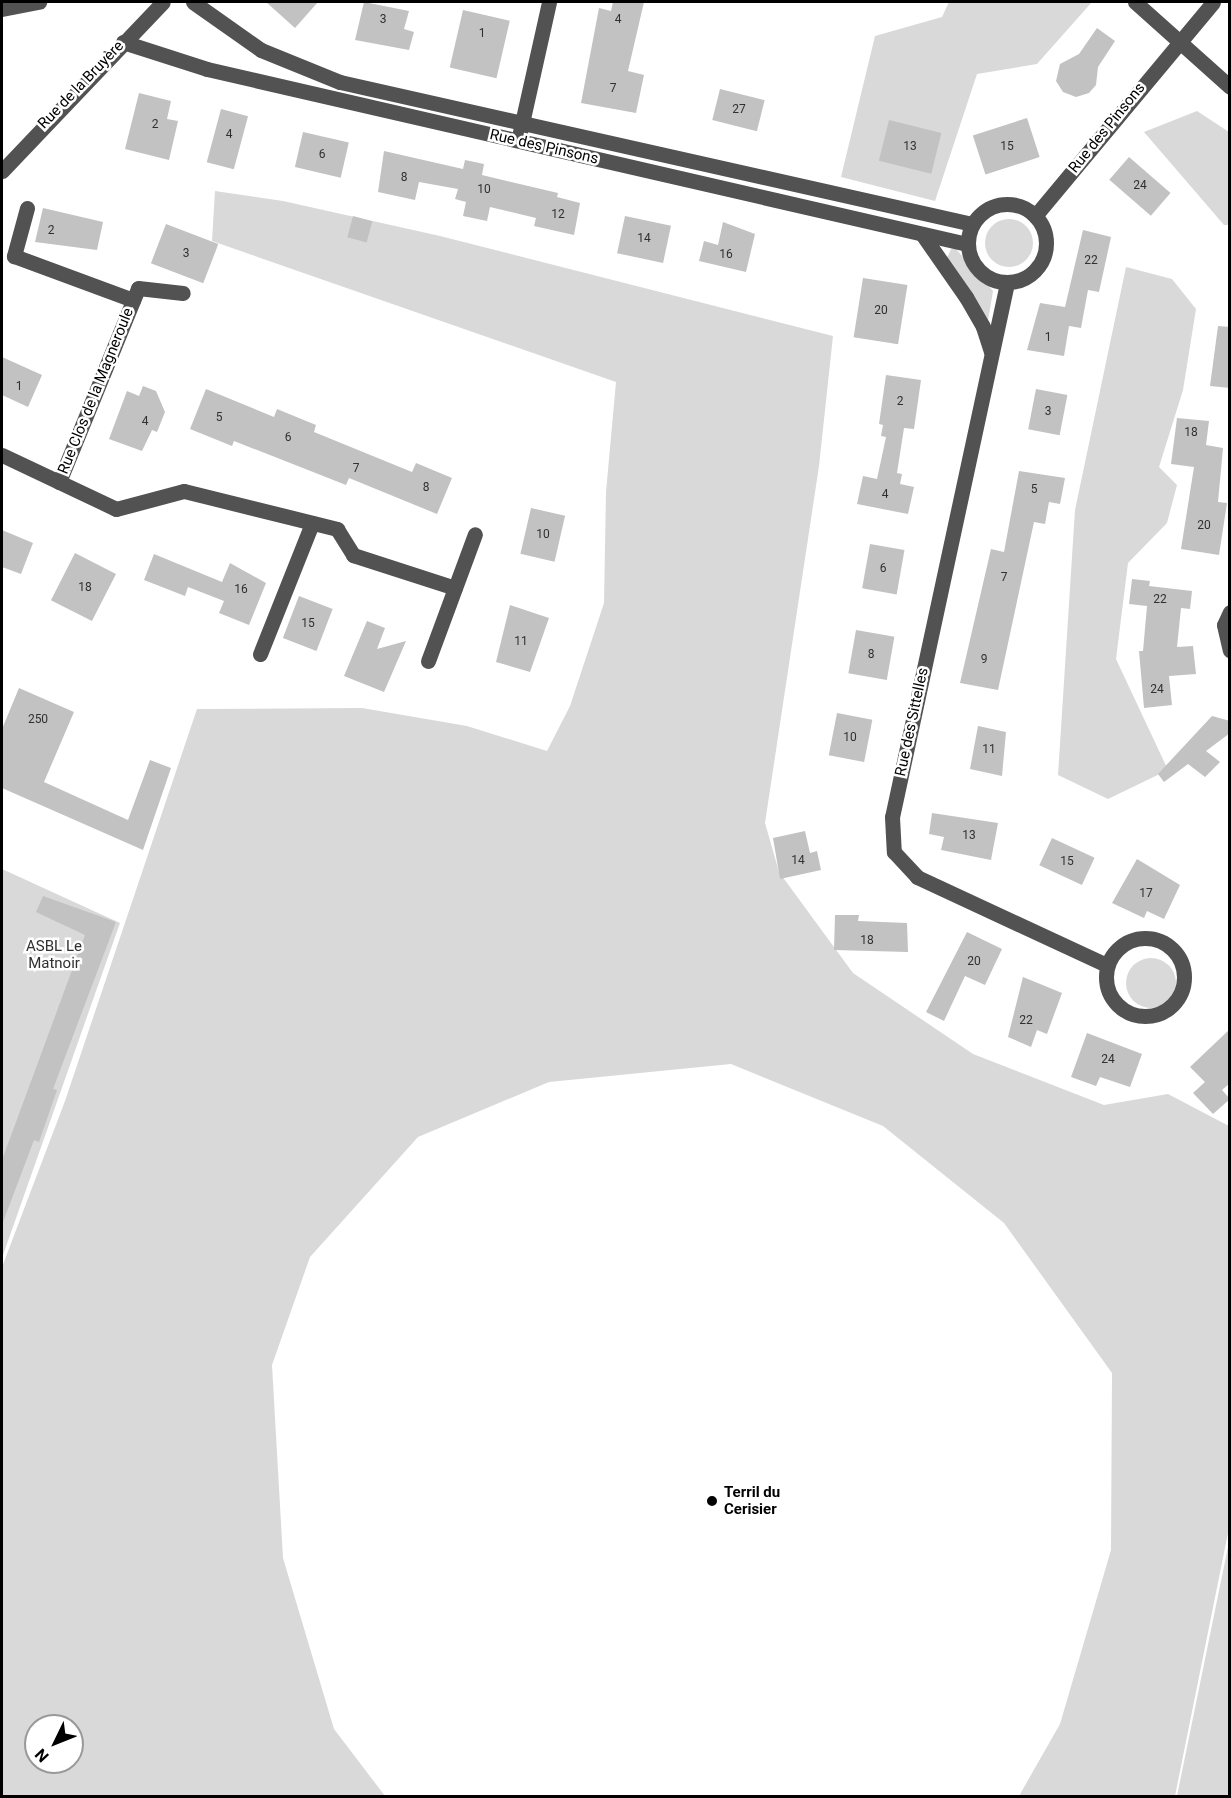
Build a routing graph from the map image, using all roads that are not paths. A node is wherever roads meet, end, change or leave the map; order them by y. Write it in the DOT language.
graph roads {
  1 [pos="39,2"];
  2 [pos="163,2"];
  3 [pos="193,2"];
  4 [pos="549,2"];
  5 [pos="1135,2"];
  6 [pos="1213,2"];
  7 [pos="2,9"];
  8 [pos="1179,40"];
  9 [pos="123,42"];
  10 [pos="1230,87"];
  11 [pos="522,123"];
  12 [pos="518,141"];
  13 [pos="2,171"];
  14 [pos="27,208"];
  15 [pos="1035,216"];
  16 [pos="972,224"];
  17 [pos="922,234"];
  18 [pos="967,244"];
  19 [pos="1007,283"];
  20 [pos="183,294"];
  21 [pos="133,300"];
  22 [pos="992,354"];
  23 [pos="2,455"];
  24 [pos="59,482"];
  25 [pos="312,523"];
  26 [pos="475,534"];
  27 [pos="455,588"];
  28 [pos="1230,612"];
  29 [pos="1230,650"];
  30 [pos="260,654"];
  31 [pos="428,661"];
  32 [pos="1107,965"];
  1 -- 7 [label="street"];
  2 -- 9 [label="street, Rue de la Bruyère"];
  3 -- 11 [label="street, Rue des Pinsons"];
  4 -- 11 [label="street"];
  5 -- 8 [label="street"];
  6 -- 8 [label="street, Rue des Pinsons"];
  8 -- 10 [label="street"];
  8 -- 15 [label="street, Rue des Pinsons"];
  9 -- 12 [label="street, Rue des Pinsons"];
  9 -- 13 [label="street, Rue de la Bruyère"];
  11 -- 12 [label="street"];
  11 -- 16 [label="street, Rue des Pinsons"];
  12 -- 17 [label="street, Rue des Pinsons"];
  14 -- 21 [label="street, Rue Clos de la Magneroule"];
  15 -- 16 [label="street"];
  15 -- 19 [label="street"];
  16 -- 18 [label="street"];
  17 -- 18 [label="street, Rue des Pinsons"];
  17 -- 22 [label="street"];
  18 -- 19 [label="street"];
  19 -- 22 [label="street, Rue des Sittelles"];
  20 -- 21 [label="street, Rue Clos de la Magneroule"];
  21 -- 24 [label="street, Rue Clos de la Magneroule"];
  22 -- 32 [label="street, Rue des Sittelles"];
  23 -- 24 [label="street"];
  24 -- 25 [label="street"];
  25 -- 27 [label="street"];
  25 -- 30 [label="street"];
  26 -- 27 [label="street"];
  27 -- 31 [label="street"];
  28 -- 29 [label="street"];
  32 -- 32 [label="street"];
}
